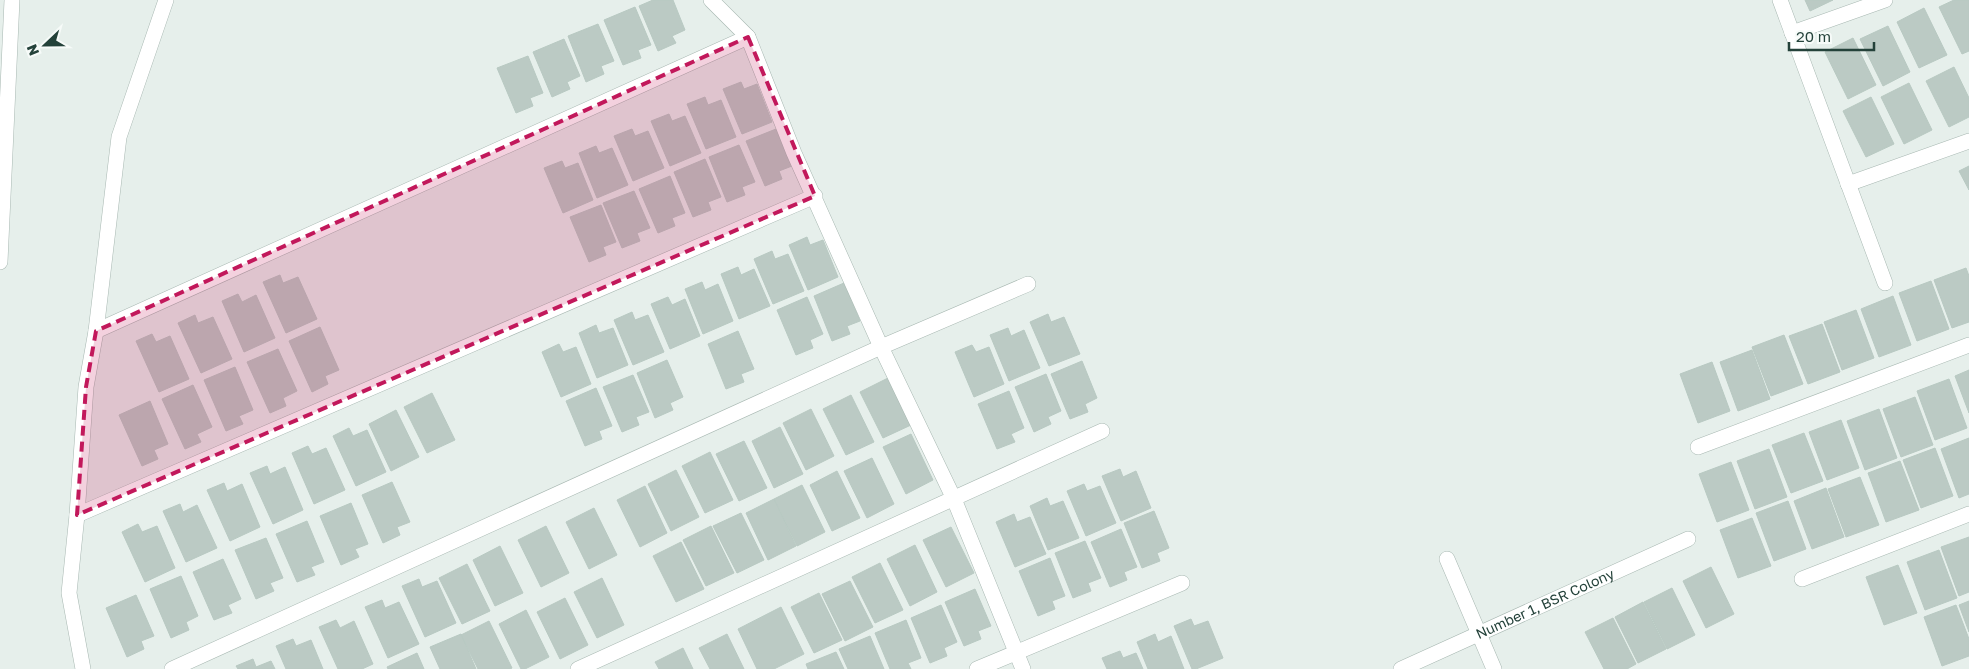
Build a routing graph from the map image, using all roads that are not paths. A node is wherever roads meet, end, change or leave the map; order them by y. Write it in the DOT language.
graph roads {
  1 [pos="12,0"];
  2 [pos="166,0"];
  3 [pos="711,0"];
  4 [pos="1780,0"];
  5 [pos="1885,0"];
  6 [pos="1792,33"];
  7 [pos="748,37"];
  8 [pos="1969,141"];
  9 [pos="1848,184"];
  10 [pos="815,196"];
  11 [pos="0,262"];
  12 [pos="1885,283"];
  13 [pos="1028,284"];
  14 [pos="96,331"];
  15 [pos="1969,345"];
  16 [pos="882,347"];
  17 [pos="1102,431"];
  18 [pos="1698,447"];
  19 [pos="954,499"];
  20 [pos="1969,514"];
  21 [pos="77,515"];
  22 [pos="1688,540"];
  23 [pos="1447,559"];
  24 [pos="1802,579"];
  25 [pos="1182,583"];
  26 [pos="1479,634"];
  27 [pos="1015,652"];
  28 [pos="83,669"];
  29 [pos="172,669"];
  30 [pos="578,669"];
  31 [pos="977,669"];
  32 [pos="1023,669"];
  33 [pos="1401,669"];
  34 [pos="1494,669"];
  1 -- 11 [label="street"];
  2 -- 14 [label="street"];
  3 -- 7 [label="street"];
  4 -- 6 [label="street"];
  5 -- 6 [label="street"];
  6 -- 9 [label="street"];
  7 -- 10 [label="street"];
  7 -- 14 [label="street"];
  8 -- 9 [label="street"];
  9 -- 12 [label="street"];
  10 -- 16 [label="street"];
  10 -- 21 [label="street"];
  13 -- 16 [label="street"];
  14 -- 21 [label="street"];
  15 -- 18 [label="street"];
  16 -- 19 [label="street"];
  16 -- 29 [label="street"];
  17 -- 19 [label="street"];
  19 -- 27 [label="street"];
  19 -- 30 [label="street"];
  20 -- 24 [label="street"];
  21 -- 28 [label="street"];
  22 -- 26 [label="street, Number 1, BSR Colony"];
  23 -- 26 [label="street"];
  25 -- 27 [label="street"];
  26 -- 33 [label="street, Number 1, BSR Colony"];
  26 -- 34 [label="street"];
  27 -- 31 [label="street"];
  27 -- 32 [label="street"];
}
